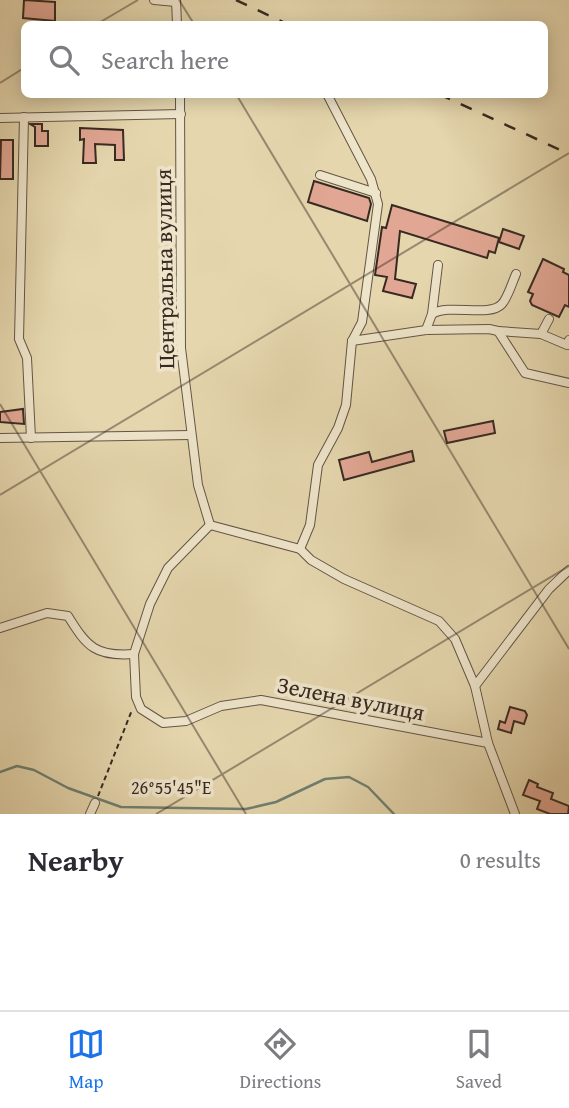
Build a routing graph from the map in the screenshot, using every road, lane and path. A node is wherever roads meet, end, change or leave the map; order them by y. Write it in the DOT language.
graph roads {
  1 [pos="154,0"];
  2 [pos="176,1"];
  3 [pos="177,21"];
  4 [pos="180,98"];
  5 [pos="329,98"];
  6 [pos="181,114"];
  7 [pos="24,117"];
  8 [pos="0,118"];
  9 [pos="320,175"];
  10 [pos="376,193"];
  11 [pos="439,265"];
  12 [pos="516,274"];
  13 [pos="432,314"];
  14 [pos="549,319"];
  15 [pos="426,330"];
  16 [pos="498,331"];
  17 [pos="541,334"];
  18 [pos="569,340"];
  19 [pos="352,341"];
  20 [pos="569,383"];
  21 [pos="191,435"];
  22 [pos="0,438"];
  23 [pos="31,438"];
  24 [pos="210,525"];
  25 [pos="300,549"];
  26 [pos="569,570"];
  27 [pos="0,628"];
  28 [pos="134,654"];
  29 [pos="475,686"];
  30 [pos="136,697"];
  31 [pos="488,743"];
  32 [pos="101,788"];
  33 [pos="95,803"];
  34 [pos="90,814"];
  35 [pos="515,814"];
  1 -- 2 [label="street"];
  2 -- 3 [label="street"];
  4 -- 6 [label="street, Центральна вулиця"];
  5 -- 10 [label="street"];
  6 -- 7 [label="street"];
  6 -- 21 [label="street, Центральна вулиця"];
  7 -- 8 [label="street"];
  7 -- 23 [label="street"];
  9 -- 10 [label="street"];
  10 -- 19 [label="street"];
  11 -- 13 [label="street"];
  12 -- 13 [label="street"];
  13 -- 15 [label="street"];
  14 -- 17 [label="street"];
  15 -- 16 [label="street"];
  15 -- 19 [label="street"];
  16 -- 17 [label="street"];
  16 -- 20 [label="street"];
  17 -- 18 [label="street"];
  19 -- 25 [label="street"];
  21 -- 23 [label="street"];
  21 -- 24 [label="street, Центральна вулиця"];
  22 -- 23 [label="street"];
  24 -- 25 [label="street"];
  24 -- 28 [label="street"];
  25 -- 29 [label="street"];
  26 -- 29 [label="street"];
  27 -- 28 [label="street"];
  28 -- 30 [label="street"];
  29 -- 31 [label="street"];
  30 -- 31 [label="street, Зелена вулиця"];
  30 -- 32 [label="path"];
  31 -- 35 [label="street"];
  33 -- 34 [label="street"];
}
